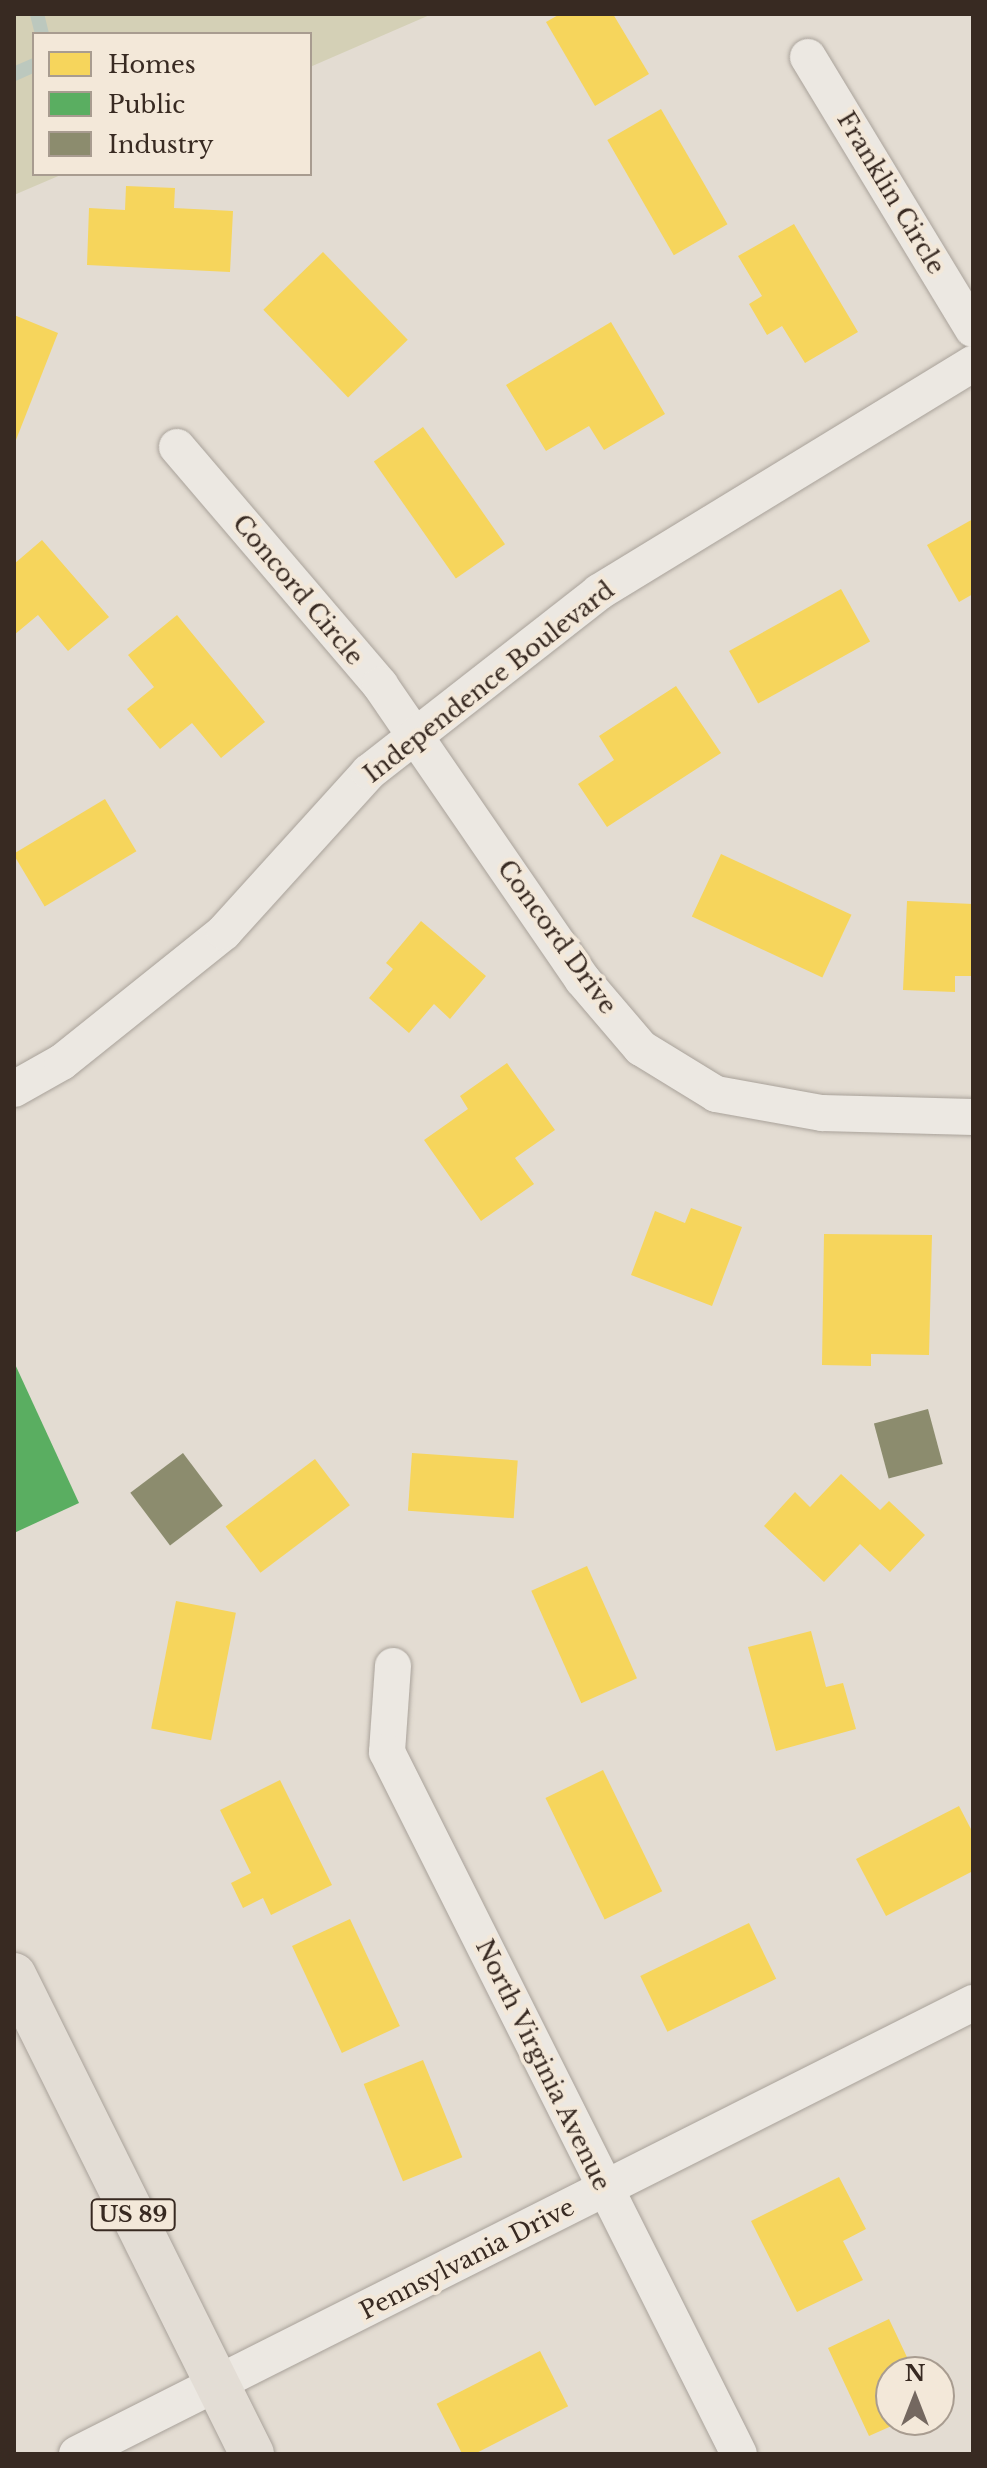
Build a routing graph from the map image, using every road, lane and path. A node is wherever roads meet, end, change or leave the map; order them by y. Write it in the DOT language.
graph roads {
  1 [pos="808,57"];
  2 [pos="973,329"];
  3 [pos="973,364"];
  4 [pos="177,447"];
  5 [pos="417,735"];
  6 [pos="14,1089"];
  7 [pos="973,1117"];
  8 [pos="393,1666"];
  9 [pos="14,1975"];
  10 [pos="973,2003"];
  11 [pos="604,2189"];
  12 [pos="217,2385"];
  13 [pos="77,2454"];
  14 [pos="252,2454"];
  15 [pos="739,2454"];
  1 -- 2 [label="street, Franklin Circle"];
  3 -- 5 [label="street, Independence Boulevard"];
  4 -- 5 [label="street, Concord Circle"];
  5 -- 6 [label="street, Independence Boulevard"];
  5 -- 7 [label="street, Concord Drive"];
  8 -- 11 [label="street, North Virginia Avenue"];
  9 -- 12 [label="main road, US 89"];
  10 -- 11 [label="street, Pennsylvania Drive"];
  11 -- 12 [label="street, Pennsylvania Drive"];
  11 -- 15 [label="street, North Virginia Avenue"];
  12 -- 13 [label="street, Pennsylvania Drive"];
  12 -- 14 [label="main road, US 89"];
}
